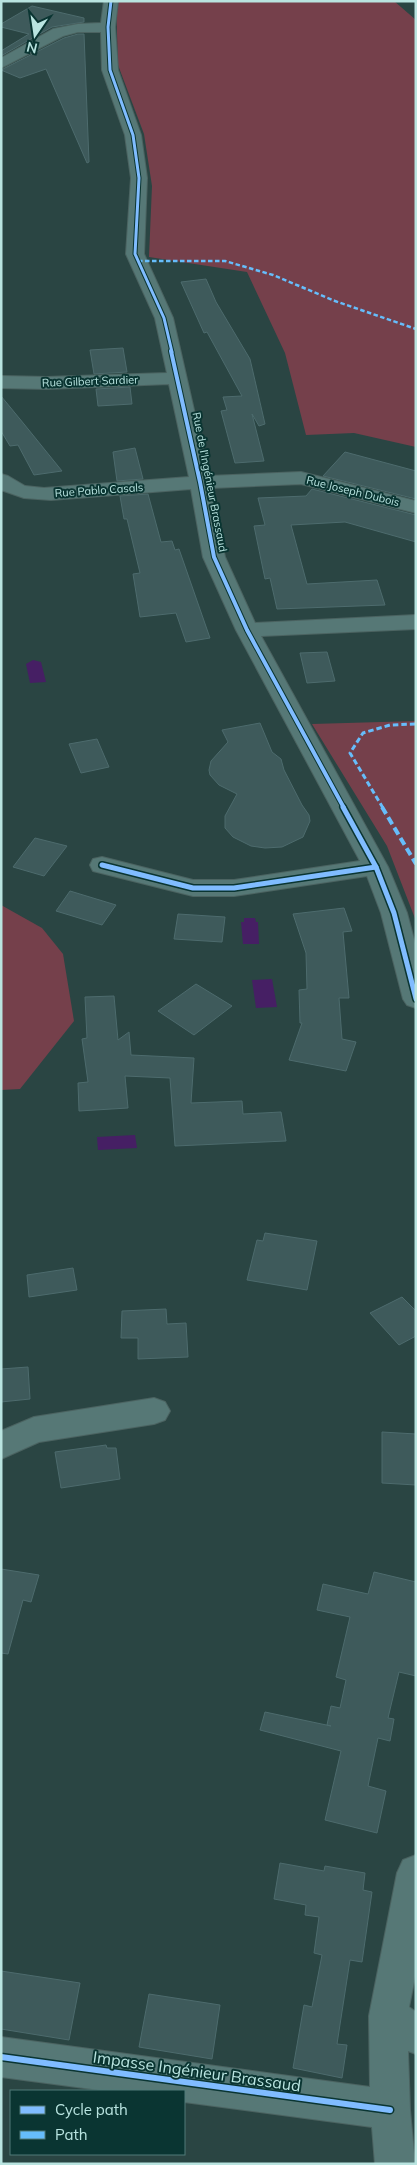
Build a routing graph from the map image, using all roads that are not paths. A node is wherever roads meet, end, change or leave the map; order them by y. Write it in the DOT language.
graph roads {
  1 [pos="111,1"];
  2 [pos="108,27"];
  3 [pos="1,64"];
  4 [pos="178,378"];
  5 [pos="1,382"];
  6 [pos="1,480"];
  7 [pos="200,482"];
  8 [pos="416,507"];
  9 [pos="416,622"];
  10 [pos="247,630"];
  11 [pos="102,865"];
  12 [pos="376,867"];
  13 [pos="416,999"];
  14 [pos="154,1411"];
  15 [pos="1,1446"];
  16 [pos="416,1873"];
  17 [pos="402,2026"];
  18 [pos="1,2056"];
  19 [pos="390,2110"];
  20 [pos="395,2164"];
  1 -- 2 [label="street, Rue de l'Ingénieur Brassaud"];
  2 -- 3 [label="street"];
  2 -- 4 [label="street, Rue de l'Ingénieur Brassaud"];
  4 -- 5 [label="street, Rue Gilbert Sardier"];
  4 -- 7 [label="street, Rue de l'Ingénieur Brassaud"];
  6 -- 7 [label="street, Rue Pablo Casals"];
  7 -- 8 [label="street, Rue Joseph Dubois"];
  7 -- 10 [label="street, Rue de l'Ingénieur Brassaud"];
  9 -- 10 [label="street"];
  10 -- 12 [label="street, Rue de l'Ingénieur Brassaud"];
  11 -- 12 [label="street"];
  12 -- 13 [label="street, Rue de l'Ingénieur Brassaud"];
  14 -- 15 [label="street"];
  16 -- 17 [label="street"];
  17 -- 19 [label="street"];
  18 -- 19 [label="street, Impasse Ingénieur Brassaud"];
  19 -- 20 [label="street"];
}
